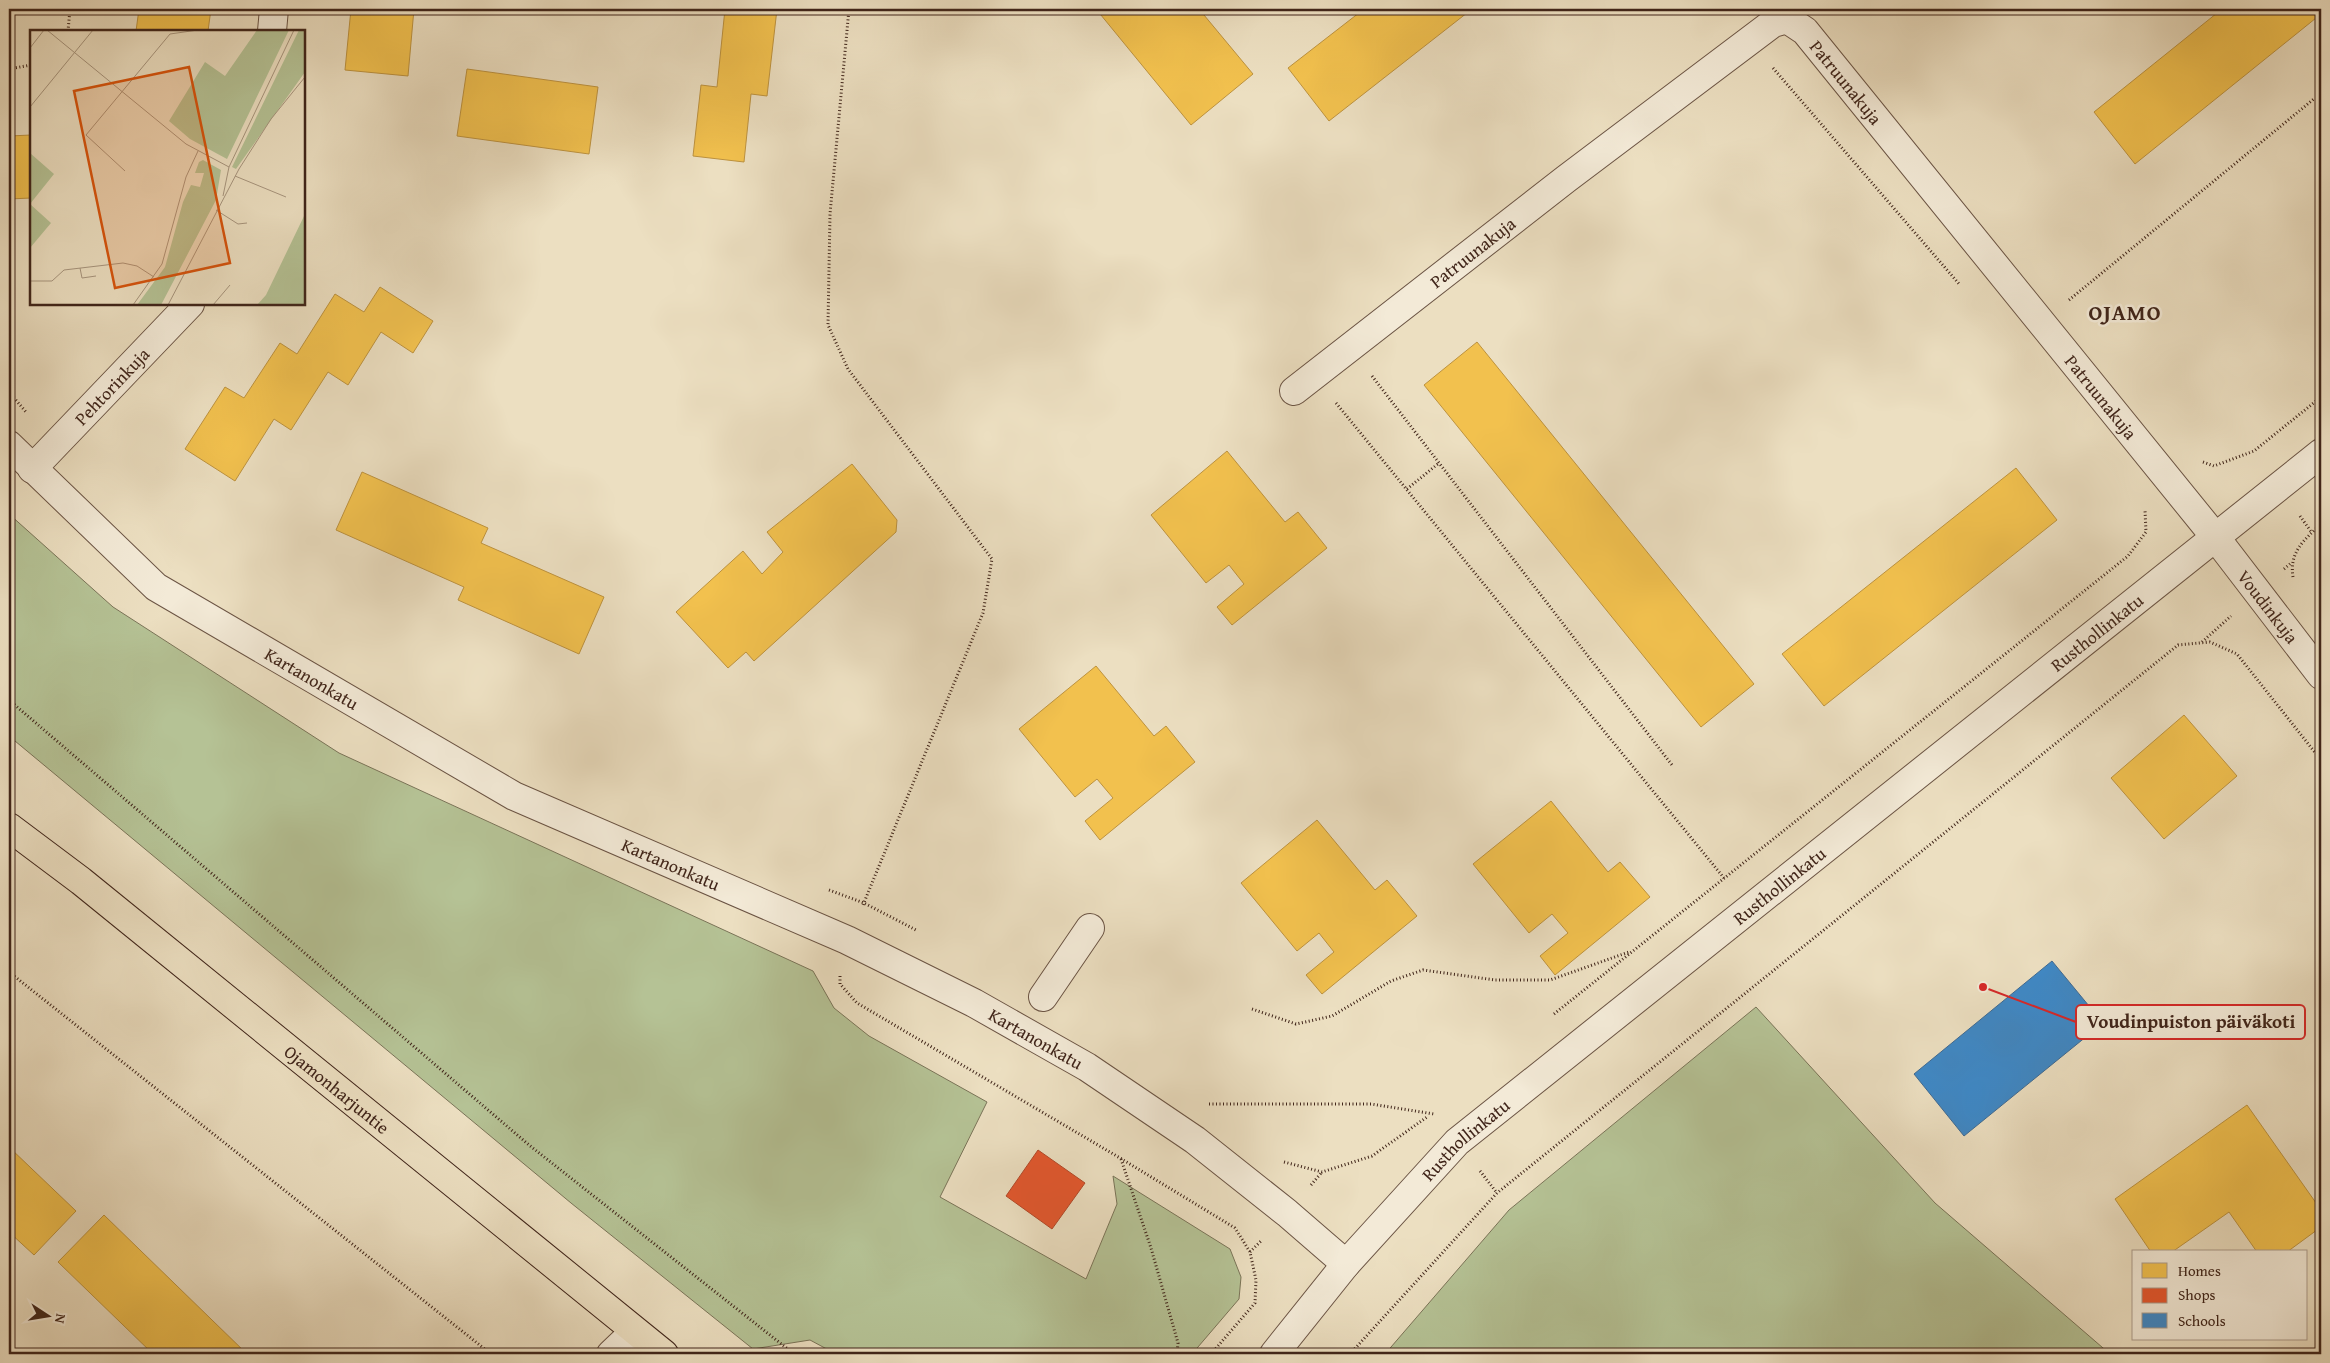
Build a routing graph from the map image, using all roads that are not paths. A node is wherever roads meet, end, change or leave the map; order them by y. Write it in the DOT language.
graph roads {
  1 [pos="274,9"];
  2 [pos="272,30"];
  3 [pos="189,305"];
  4 [pos="1294,391"];
  5 [pos="9,445"];
  6 [pos="2321,453"];
  7 [pos="32,469"];
  8 [pos="2216,538"];
  9 [pos="2321,675"];
  10 [pos="9,827"];
  11 [pos="1090,928"];
  12 [pos="1043,997"];
  13 [pos="1346,1264"];
  14 [pos="634,1332"];
  15 [pos="611,1354"];
  16 [pos="664,1354"];
  17 [pos="1274,1354"];
  1 -- 2 [label="street"];
  3 -- 7 [label="street, Pehtorinkuja"];
  4 -- 8 [label="street, Patruunakuja"];
  5 -- 7 [label="street, Kartanonkatu"];
  6 -- 8 [label="street, Rusthollinkatu"];
  7 -- 13 [label="street, Kartanonkatu"];
  8 -- 9 [label="street, Voudinkuja"];
  8 -- 13 [label="street, Rusthollinkatu"];
  10 -- 14 [label="main road, Ojamonharjuntie"];
  11 -- 12 [label="street"];
  13 -- 17 [label="street, Rusthollinkatu"];
  14 -- 15 [label="street"];
  14 -- 16 [label="main road, Ojamonharjuntie"];
}
